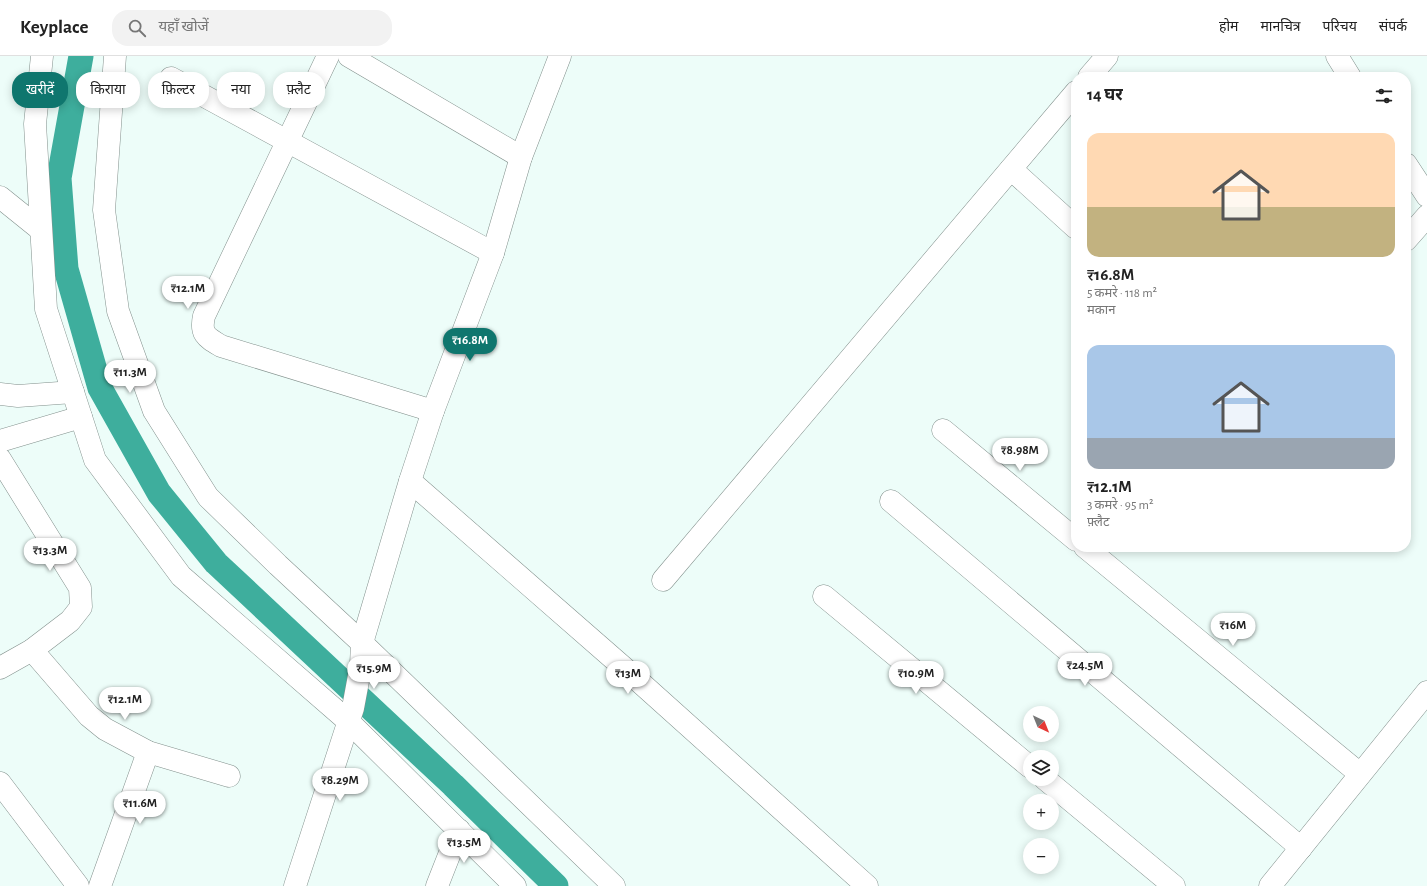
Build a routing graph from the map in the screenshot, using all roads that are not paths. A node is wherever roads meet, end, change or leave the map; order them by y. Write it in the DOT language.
graph roads {
  1 [pos="42,56"];
  2 [pos="115,56"];
  3 [pos="328,56"];
  4 [pos="349,56"];
  5 [pos="1107,56"];
  6 [pos="1337,56"];
  7 [pos="556,57"];
  8 [pos="1093,72"];
  9 [pos="1347,72"];
  10 [pos="1071,98"];
  11 [pos="209,99"];
  12 [pos="286,141"];
  13 [pos="522,157"];
  14 [pos="1011,169"];
  15 [pos="1411,172"];
  16 [pos="1427,196"];
  17 [pos="0,197"];
  18 [pos="1427,216"];
  19 [pos="1071,223"];
  20 [pos="41,230"];
  21 [pos="1411,234"];
  22 [pos="493,253"];
  23 [pos="73,392"];
  24 [pos="0,394"];
  25 [pos="433,411"];
  26 [pos="81,417"];
  27 [pos="943,430"];
  28 [pos="0,441"];
  29 [pos="0,459"];
  30 [pos="410,481"];
  31 [pos="891,501"];
  32 [pos="1071,536"];
  33 [pos="1091,552"];
  34 [pos="663,580"];
  35 [pos="824,596"];
  36 [pos="362,643"];
  37 [pos="32,650"];
  38 [pos="0,668"];
  39 [pos="1427,692"];
  40 [pos="351,714"];
  41 [pos="148,752"];
  42 [pos="1023,761"];
  43 [pos="1360,774"];
  44 [pos="229,776"];
  45 [pos="0,783"];
  46 [pos="1053,786"];
  47 [pos="459,830"];
  48 [pos="1301,848"];
  49 [pos="78,886"];
  50 [pos="100,886"];
  51 [pos="295,886"];
  52 [pos="437,886"];
  53 [pos="515,886"];
  54 [pos="614,886"];
  55 [pos="867,886"];
  56 [pos="1174,886"];
  57 [pos="1270,886"];
  1 -- 20 [label="street"];
  2 -- 36 [label="street"];
  3 -- 12 [label="street"];
  4 -- 13 [label="street"];
  5 -- 8 [label="street"];
  6 -- 9 [label="street"];
  7 -- 13 [label="street"];
  10 -- 14 [label="street"];
  11 -- 12 [label="street"];
  12 -- 22 [label="street"];
  12 -- 25 [label="street"];
  13 -- 22 [label="street"];
  14 -- 19 [label="street"];
  14 -- 34 [label="street"];
  15 -- 16 [label="street"];
  17 -- 20 [label="street"];
  18 -- 21 [label="street"];
  20 -- 23 [label="street"];
  22 -- 25 [label="street"];
  23 -- 24 [label="street"];
  23 -- 26 [label="street"];
  25 -- 30 [label="street"];
  26 -- 28 [label="street"];
  26 -- 40 [label="street"];
  27 -- 32 [label="street"];
  29 -- 37 [label="street"];
  30 -- 36 [label="street"];
  30 -- 55 [label="street"];
  31 -- 48 [label="street"];
  33 -- 43 [label="street"];
  35 -- 42 [label="street"];
  36 -- 40 [label="street"];
  36 -- 54 [label="street"];
  37 -- 38 [label="street"];
  37 -- 41 [label="street"];
  39 -- 43 [label="street"];
  40 -- 47 [label="street"];
  40 -- 51 [label="street"];
  41 -- 44 [label="street"];
  41 -- 50 [label="street"];
  43 -- 48 [label="street"];
  45 -- 49 [label="street"];
  46 -- 56 [label="street"];
  47 -- 52 [label="street"];
  47 -- 53 [label="street"];
  48 -- 57 [label="street"];
}
